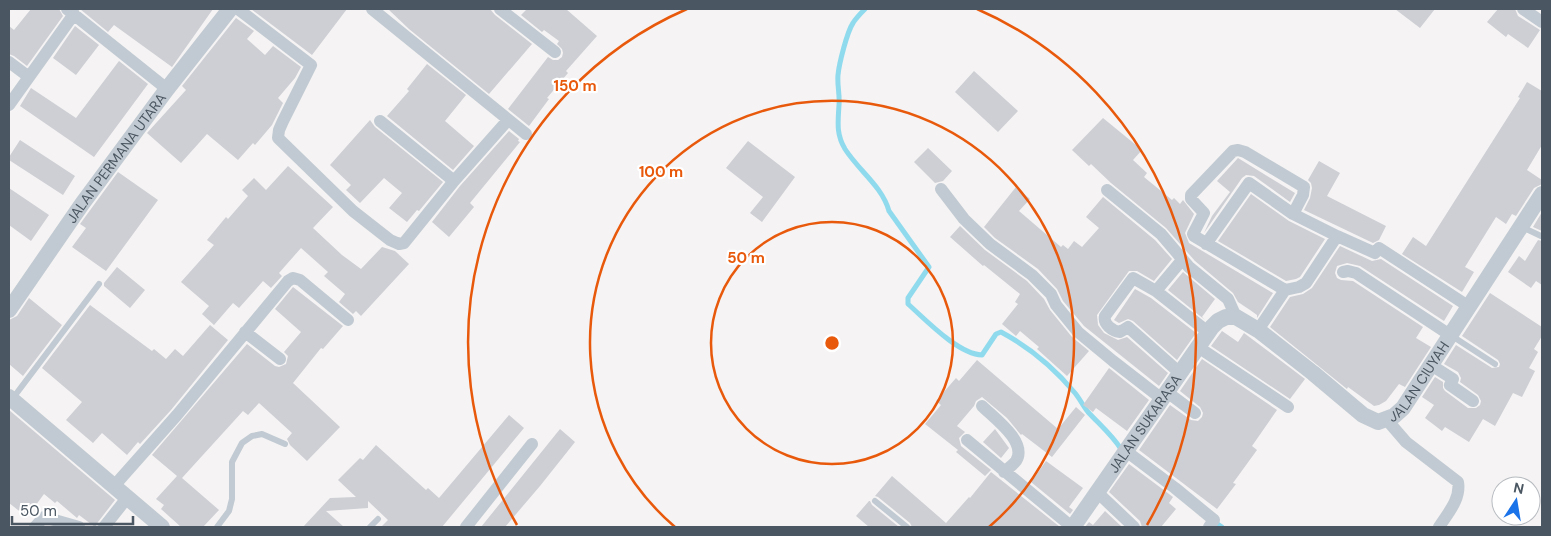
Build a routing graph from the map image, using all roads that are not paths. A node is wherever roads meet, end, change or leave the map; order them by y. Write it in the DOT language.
graph roads {
  1 [pos="230,9"];
  2 [pos="238,9"];
  3 [pos="372,9"];
  4 [pos="500,9"];
  5 [pos="1523,9"];
  6 [pos="70,11"];
  7 [pos="1542,22"];
  8 [pos="555,52"];
  9 [pos="9,62"];
  10 [pos="29,77"];
  11 [pos="167,89"];
  12 [pos="9,105"];
  13 [pos="508,120"];
  14 [pos="380,121"];
  15 [pos="526,134"];
  16 [pos="454,181"];
  17 [pos="941,189"];
  18 [pos="1107,190"];
  19 [pos="1542,194"];
  20 [pos="1293,214"];
  21 [pos="1521,226"];
  22 [pos="1337,236"];
  23 [pos="1541,236"];
  24 [pos="1206,244"];
  25 [pos="1182,260"];
  26 [pos="1342,272"];
  27 [pos="99,284"];
  28 [pos="1285,290"];
  29 [pos="1156,291"];
  30 [pos="1468,306"];
  31 [pos="9,310"];
  32 [pos="1236,317"];
  33 [pos="348,320"];
  34 [pos="1213,327"];
  35 [pos="1258,330"];
  36 [pos="245,332"];
  37 [pos="1450,335"];
  38 [pos="1198,347"];
  39 [pos="280,359"];
  40 [pos="1495,364"];
  41 [pos="1431,365"];
  42 [pos="1180,373"];
  43 [pos="1164,395"];
  44 [pos="10,398"];
  45 [pos="1473,402"];
  46 [pos="982,406"];
  47 [pos="1288,407"];
  48 [pos="1195,413"];
  49 [pos="1388,420"];
  50 [pos="967,440"];
  51 [pos="284,444"];
  52 [pos="532,444"];
  53 [pos="1126,451"];
  54 [pos="1004,472"];
  55 [pos="114,486"];
  56 [pos="1097,492"];
  57 [pos="128,498"];
  58 [pos="875,501"];
  59 [pos="378,519"];
  60 [pos="1211,524"];
  61 [pos="35,527"];
  62 [pos="79,527"];
  63 [pos="104,527"];
  64 [pos="162,527"];
  65 [pos="217,527"];
  66 [pos="370,527"];
  67 [pos="466,527"];
  68 [pos="906,527"];
  69 [pos="1073,527"];
  70 [pos="1134,527"];
  71 [pos="1439,527"];
  1 -- 11 [label="street, JALAN PERMANA UTARA"];
  2 -- 16 [label="street"];
  3 -- 13 [label="street"];
  4 -- 8 [label="street"];
  5 -- 7 [label="street"];
  6 -- 10 [label="street"];
  6 -- 11 [label="street"];
  9 -- 10 [label="street"];
  10 -- 12 [label="street"];
  11 -- 31 [label="street, JALAN PERMANA UTARA"];
  13 -- 15 [label="street"];
  13 -- 16 [label="street"];
  14 -- 16 [label="street"];
  17 -- 43 [label="street"];
  18 -- 25 [label="street"];
  19 -- 21 [label="street, JALAN CIUYAH"];
  20 -- 22 [label="street"];
  20 -- 24 [label="street"];
  20 -- 24 [label="street"];
  21 -- 23 [label="lane"];
  21 -- 30 [label="street, JALAN CIUYAH"];
  22 -- 28 [label="street"];
  22 -- 30 [label="street"];
  24 -- 28 [label="street"];
  25 -- 29 [label="street"];
  25 -- 32 [label="street"];
  26 -- 37 [label="street"];
  27 -- 44 [label="lane"];
  28 -- 35 [label="street"];
  29 -- 34 [label="street"];
  29 -- 42 [label="street"];
  30 -- 37 [label="street, JALAN CIUYAH"];
  32 -- 34 [label="street"];
  32 -- 35 [label="street, JALAN CIUYAH"];
  33 -- 36 [label="street"];
  34 -- 38 [label="street, JALAN SUKARASA"];
  35 -- 49 [label="street, JALAN CIUYAH"];
  36 -- 39 [label="street"];
  36 -- 55 [label="street"];
  37 -- 40 [label="lane"];
  37 -- 41 [label="street, JALAN CIUYAH"];
  38 -- 42 [label="street, JALAN SUKARASA"];
  38 -- 47 [label="street"];
  41 -- 45 [label="street"];
  41 -- 49 [label="street, JALAN CIUYAH"];
  42 -- 43 [label="street, JALAN SUKARASA"];
  43 -- 48 [label="street"];
  43 -- 53 [label="street, JALAN SUKARASA"];
  44 -- 55 [label="street"];
  46 -- 54 [label="street"];
  49 -- 71 [label="street"];
  50 -- 54 [label="street"];
  51 -- 65 [label="lane"];
  52 -- 67 [label="street"];
  53 -- 56 [label="street, JALAN SUKARASA"];
  53 -- 60 [label="street"];
  54 -- 69 [label="street"];
  55 -- 57 [label="street"];
  56 -- 69 [label="street, JALAN SUKARASA"];
  56 -- 70 [label="street"];
  57 -- 63 [label="street"];
  57 -- 64 [label="street"];
  58 -- 68 [label="lane"];
  59 -- 66 [label="lane"];
  61 -- 62 [label="street"];
}
